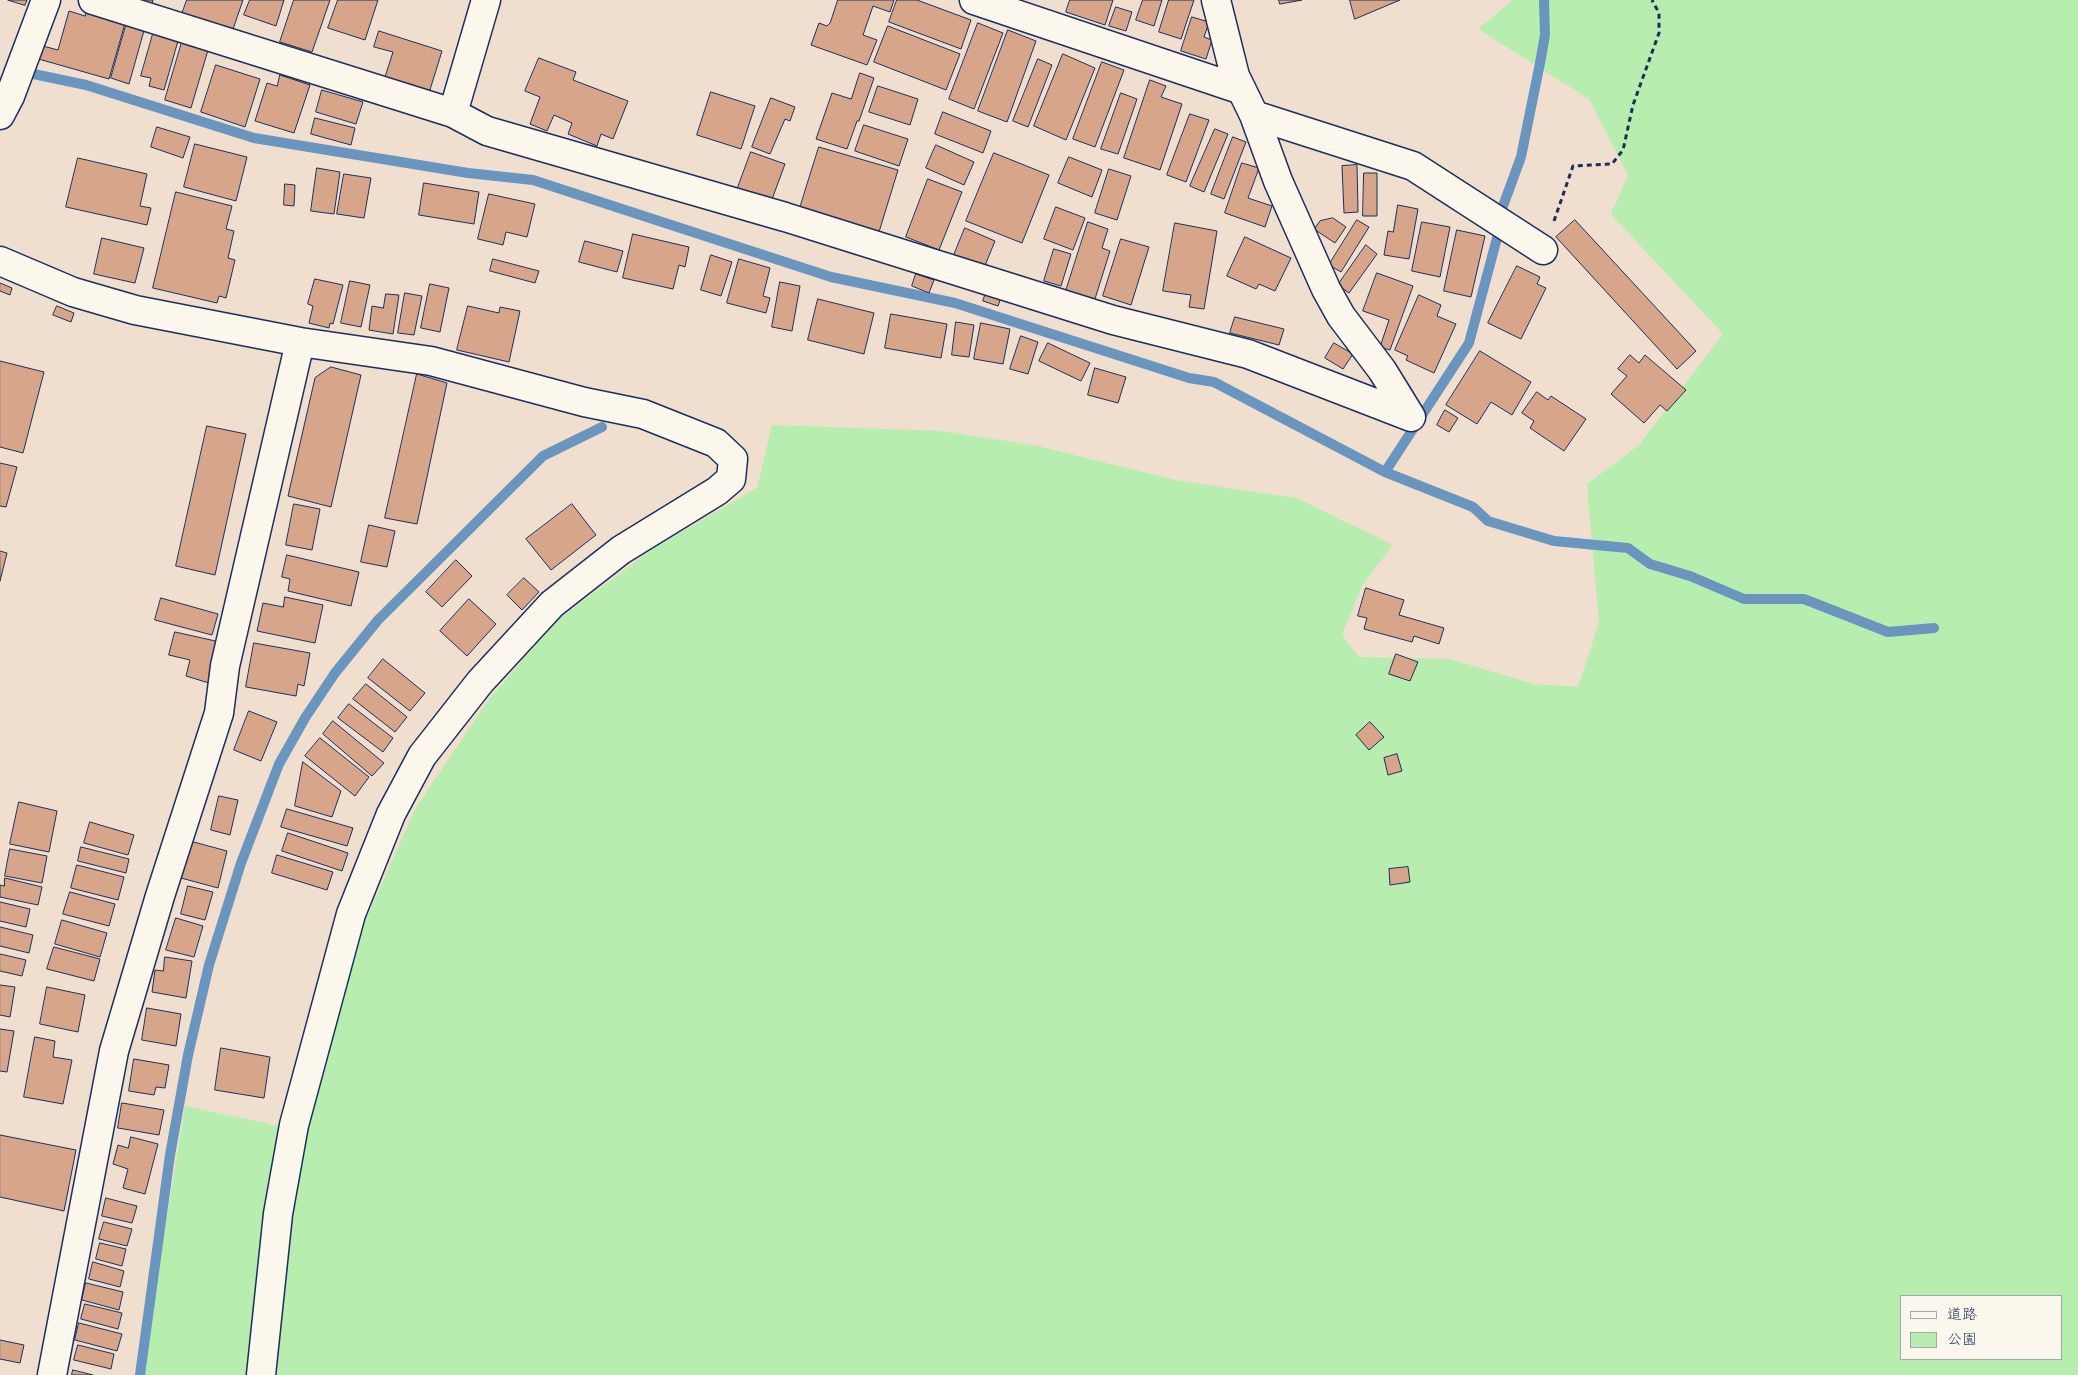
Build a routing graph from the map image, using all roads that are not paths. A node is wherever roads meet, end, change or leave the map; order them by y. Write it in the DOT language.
graph roads {
  1 [pos="46,0"];
  2 [pos="93,0"];
  3 [pos="486,0"];
  4 [pos="974,0"];
  5 [pos="1216,0"];
  6 [pos="1242,90"];
  7 [pos="453,113"];
  8 [pos="0,114"];
  9 [pos="1254,115"];
  10 [pos="1543,250"];
  11 [pos="0,261"];
  12 [pos="300,342"];
  13 [pos="52,1375"];
  14 [pos="261,1375"];
  1 -- 8 [label="street"];
  2 -- 7 [label="street"];
  3 -- 7 [label="street"];
  4 -- 6 [label="street"];
  5 -- 6 [label="street"];
  6 -- 9 [label="street"];
  7 -- 9 [label="street"];
  9 -- 10 [label="street"];
  11 -- 12 [label="street"];
  12 -- 13 [label="street"];
  12 -- 14 [label="street"];
}
